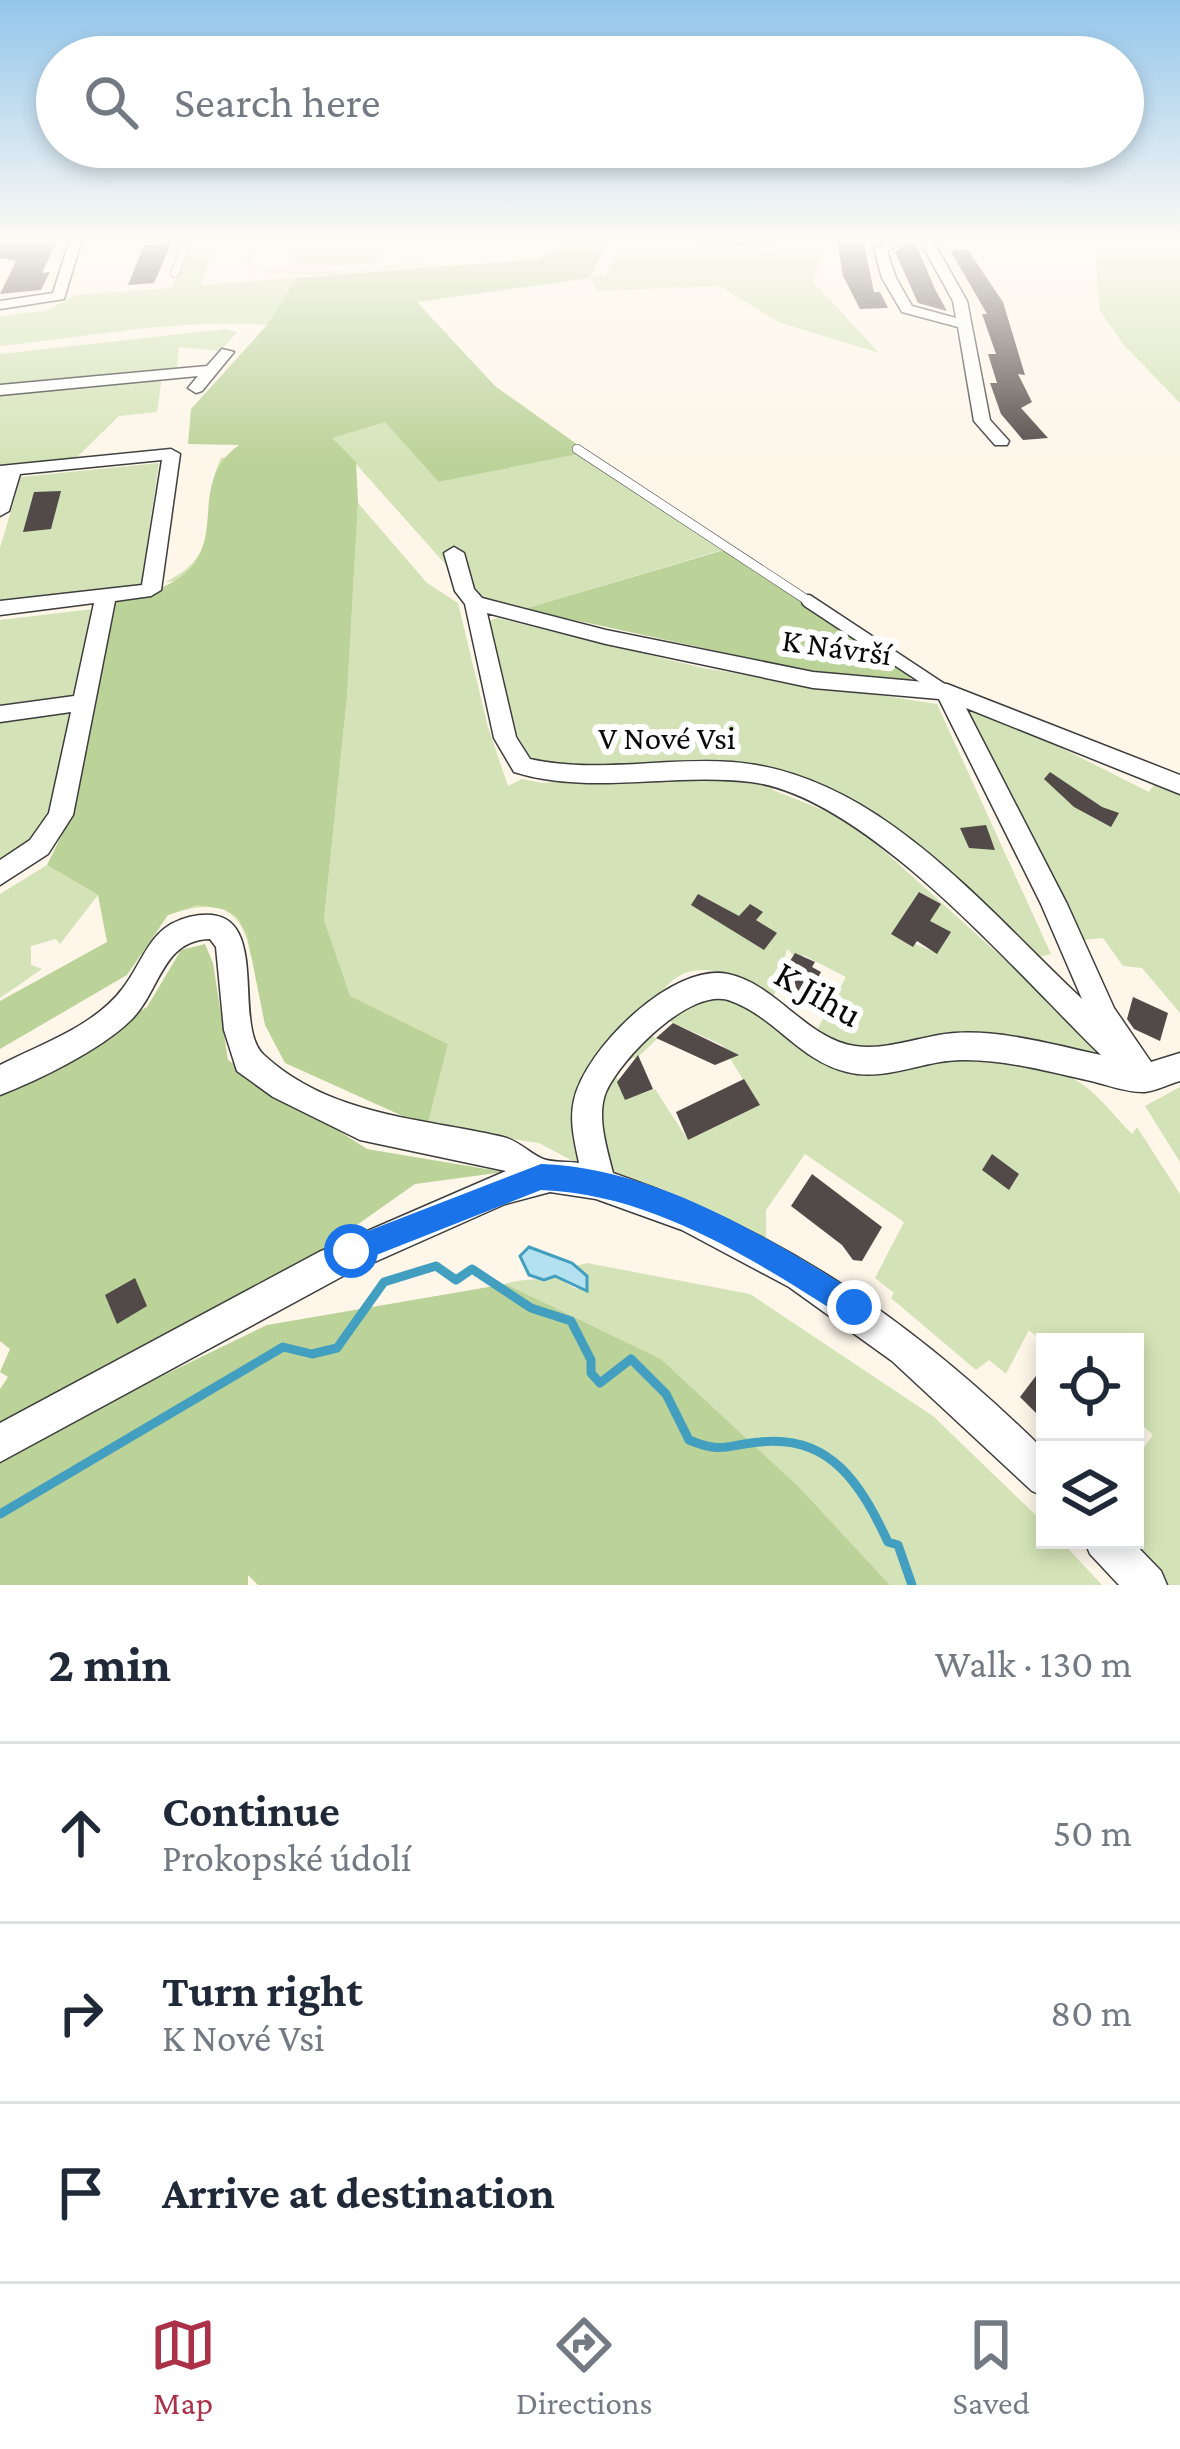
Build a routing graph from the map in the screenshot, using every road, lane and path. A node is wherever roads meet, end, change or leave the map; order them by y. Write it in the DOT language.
graph roads {
  1 [pos="922,313"];
  2 [pos="962,313"];
  3 [pos="966,325"];
  4 [pos="227,352"];
  5 [pos="212,370"];
  6 [pos="196,388"];
  7 [pos="0,390"];
  8 [pos="1001,441"];
  9 [pos="577,449"];
  10 [pos="7,471"];
  11 [pos="0,511"];
  12 [pos="454,553"];
  13 [pos="106,596"];
  14 [pos="475,603"];
  15 [pos="0,608"];
  16 [pos="947,692"];
  17 [pos="86,702"];
  18 [pos="0,714"];
  19 [pos="1180,785"];
  20 [pos="0,874"];
  21 [pos="1180,1067"];
  22 [pos="1144,1078"];
  23 [pos="0,1081"];
  24 [pos="541,1177"];
  25 [pos="600,1184"];
  26 [pos="0,1443"];
  27 [pos="1036,1469"];
  28 [pos="1113,1549"];
  29 [pos="1147,1585"];
  1 -- 3 [label="street"];
  2 -- 3 [label="street"];
  3 -- 8 [label="street"];
  4 -- 5 [label="street"];
  5 -- 6 [label="street"];
  5 -- 7 [label="street"];
  9 -- 16 [label="lane"];
  10 -- 11 [label="street"];
  10 -- 13 [label="street"];
  12 -- 14 [label="street, V Nové Vsi"];
  13 -- 15 [label="street"];
  13 -- 17 [label="street"];
  14 -- 16 [label="street, K Návrší"];
  14 -- 22 [label="street, V Nové Vsi"];
  16 -- 19 [label="street, K Návrší"];
  16 -- 22 [label="street"];
  17 -- 18 [label="street"];
  17 -- 20 [label="street"];
  21 -- 22 [label="street"];
  22 -- 25 [label="street, K Jihu"];
  23 -- 24 [label="street"];
  24 -- 25 [label="street"];
  24 -- 26 [label="street"];
  25 -- 27 [label="street"];
  28 -- 29 [label="street"];
}
